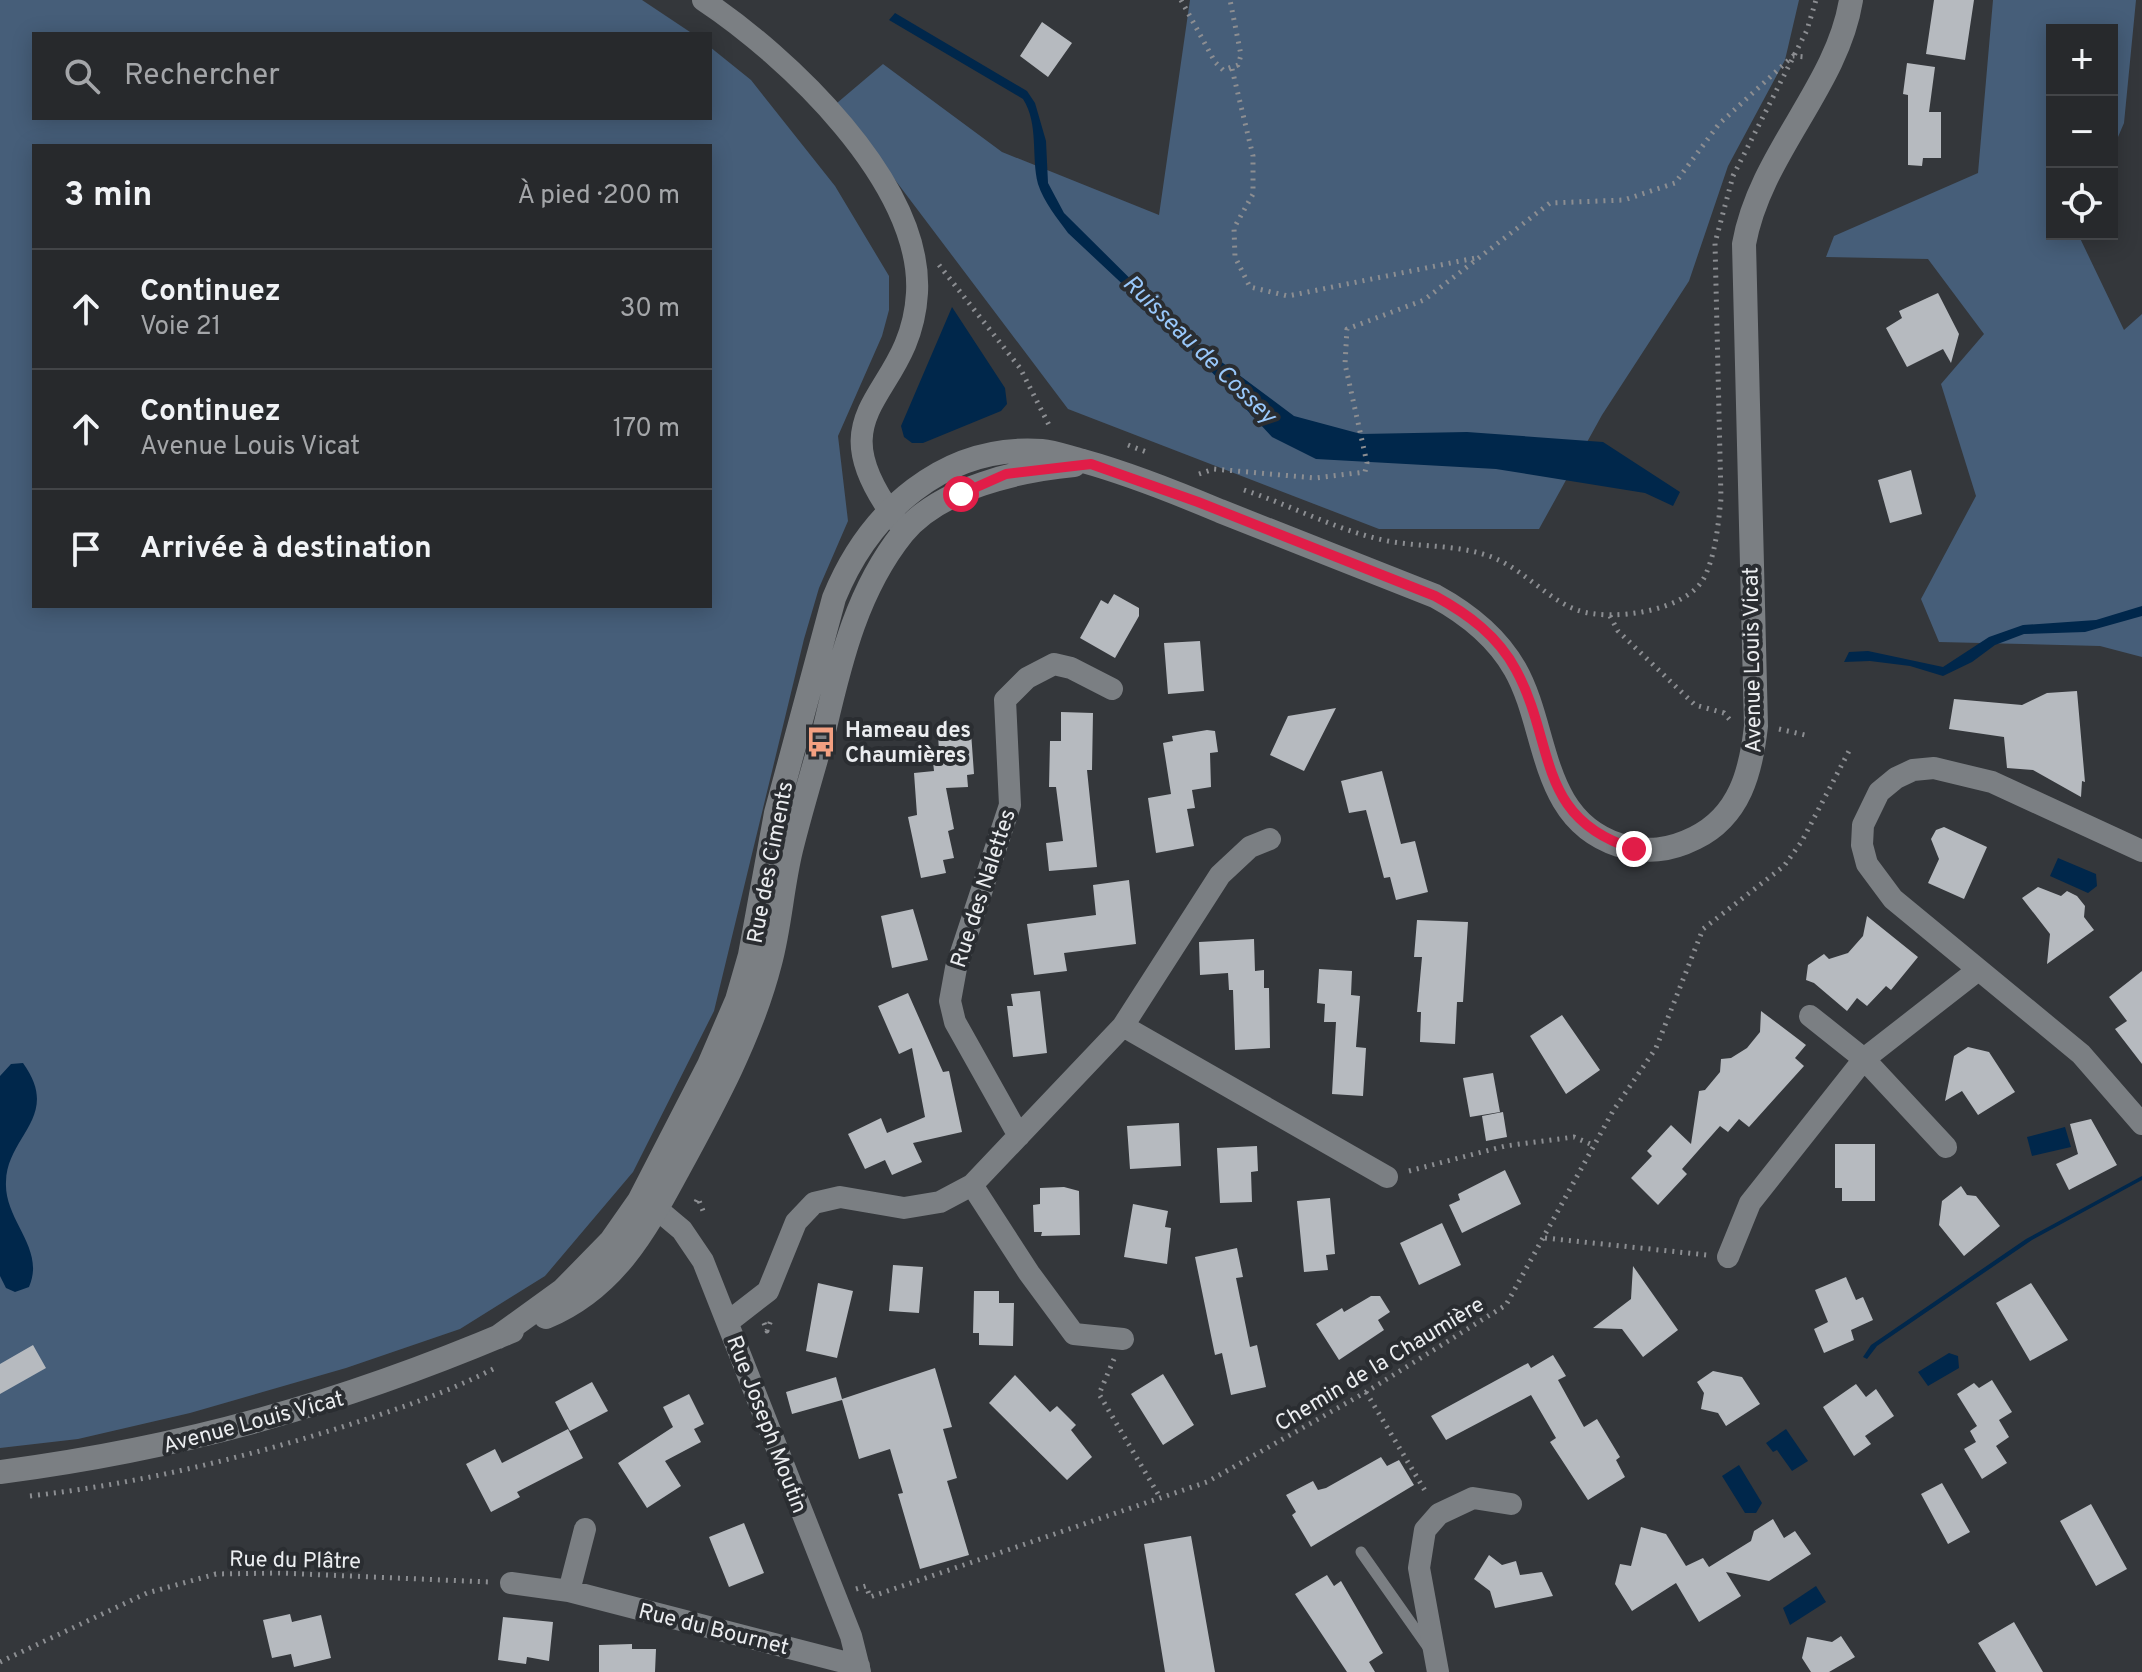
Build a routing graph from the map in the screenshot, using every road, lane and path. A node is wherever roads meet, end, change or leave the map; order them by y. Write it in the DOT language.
graph roads {
  1 [pos="703,0"];
  2 [pos="1181,0"];
  3 [pos="1230,0"];
  4 [pos="1816,0"];
  5 [pos="1851,0"];
  6 [pos="1793,56"];
  7 [pos="1831,58"];
  8 [pos="1232,69"];
  9 [pos="908,232"];
  10 [pos="1483,257"];
  11 [pos="1052,431"];
  12 [pos="1124,444"];
  13 [pos="1159,457"];
  14 [pos="1091,464"];
  15 [pos="1197,475"];
  16 [pos="1212,479"];
  17 [pos="1161,487"];
  18 [pos="1242,489"];
  19 [pos="888,510"];
  20 [pos="905,531"];
  21 [pos="1610,616"];
  22 [pos="1112,689"];
  23 [pos="1733,724"];
  24 [pos="1778,729"];
  25 [pos="1805,735"];
  26 [pos="1849,751"];
  27 [pos="1270,839"];
  28 [pos="2142,851"];
  29 [pos="1978,970"];
  30 [pos="1810,1016"];
  31 [pos="1123,1026"];
  32 [pos="1864,1059"];
  33 [pos="2142,1124"];
  34 [pos="1019,1136"];
  35 [pos="1595,1146"];
  36 [pos="1946,1147"];
  37 [pos="1387,1177"];
  38 [pos="972,1185"];
  39 [pos="648,1205"];
  40 [pos="1545,1238"];
  41 [pos="1728,1257"];
  42 [pos="728,1322"];
  43 [pos="1123,1339"];
  44 [pos="1366,1392"];
  45 [pos="0,1472"];
  46 [pos="1161,1499"];
  47 [pos="1511,1504"];
  48 [pos="1439,1514"];
  49 [pos="585,1529"];
  50 [pos="1361,1552"];
  51 [pos="511,1583"];
  52 [pos="569,1591"];
  53 [pos="835,1596"];
  54 [pos="0,1662"];
  55 [pos="1438,1666"];
  56 [pos="859,1669"];
  1 -- 9 [label="street"];
  2 -- 8 [label="path"];
  3 -- 8 [label="path"];
  4 -- 6 [label="path"];
  5 -- 7 [label="main road, Avenue Louis Vicat"];
  6 -- 7 [label="path"];
  6 -- 10 [label="path"];
  6 -- 21 [label="path"];
  7 -- 17 [label="main road, Avenue Louis Vicat"];
  8 -- 10 [label="path"];
  9 -- 11 [label="path"];
  9 -- 19 [label="street"];
  10 -- 15 [label="path"];
  12 -- 13 [label="path"];
  14 -- 17 [label="main road, Avenue Louis Vicat"];
  14 -- 19 [label="main road, Rue des Ciments"];
  14 -- 20 [label="main road"];
  15 -- 16 [label="path"];
  15 -- 17 [label="path"];
  18 -- 21 [label="path"];
  19 -- 20 [label="street"];
  19 -- 39 [label="main road, Rue des Ciments"];
  20 -- 39 [label="main road, Rue des Ciments"];
  21 -- 23 [label="path"];
  22 -- 34 [label="street, Rue des Nalettes"];
  24 -- 25 [label="path"];
  26 -- 35 [label="path, Chemin de la Chaumière"];
  27 -- 31 [label="street"];
  28 -- 29 [label="street"];
  29 -- 32 [label="street"];
  29 -- 33 [label="street"];
  30 -- 32 [label="street"];
  31 -- 34 [label="street"];
  31 -- 37 [label="street"];
  32 -- 36 [label="street"];
  32 -- 41 [label="street"];
  34 -- 38 [label="street"];
  35 -- 37 [label="path"];
  35 -- 40 [label="path, Chemin de la Chaumière"];
  38 -- 42 [label="street"];
  38 -- 43 [label="street"];
  39 -- 42 [label="street, Rue Joseph Moutin"];
  39 -- 45 [label="main road, Avenue Louis Vicat"];
  40 -- 41 [label="path"];
  40 -- 44 [label="path, Chemin de la Chaumière"];
  42 -- 53 [label="street, Rue Joseph Moutin"];
  43 -- 46 [label="path"];
  44 -- 46 [label="path, Chemin de la Chaumière"];
  44 -- 48 [label="path"];
  46 -- 53 [label="path, Chemin de la Chaumière"];
  47 -- 48 [label="street"];
  48 -- 55 [label="street"];
  49 -- 52 [label="street"];
  50 -- 55 [label="lane"];
  51 -- 52 [label="street, Rue du Bournet"];
  51 -- 54 [label="path, Rue du Plâtre"];
  52 -- 56 [label="street, Rue du Bournet"];
  53 -- 56 [label="street, Rue Joseph Moutin"];
}
